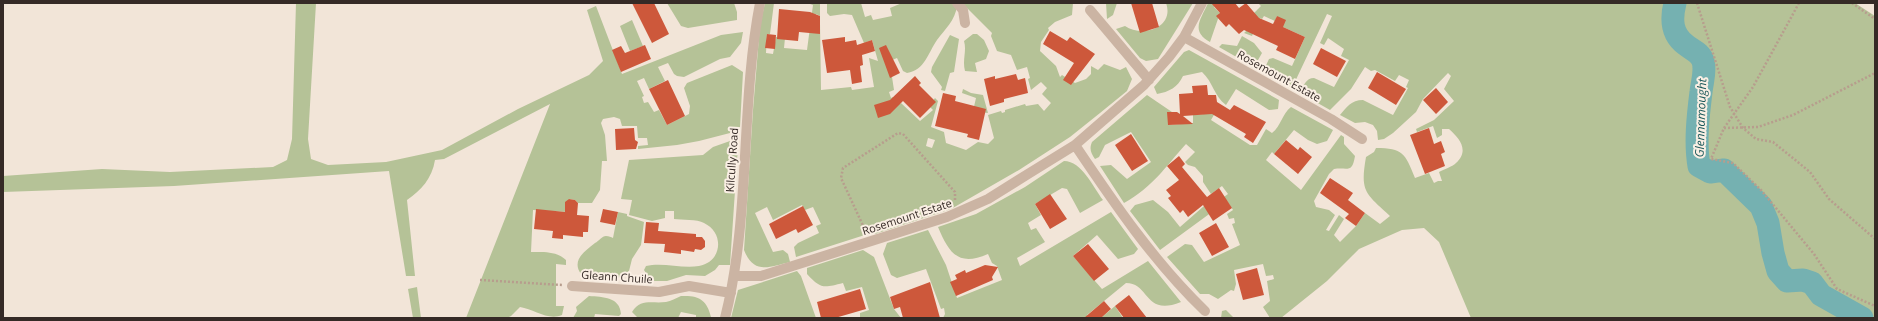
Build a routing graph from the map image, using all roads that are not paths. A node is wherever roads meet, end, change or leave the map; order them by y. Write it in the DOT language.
graph roads {
  1 [pos="760,3"];
  2 [pos="957,3"];
  3 [pos="1202,3"];
  4 [pos="1090,10"];
  5 [pos="965,23"];
  6 [pos="1184,37"];
  7 [pos="1149,80"];
  8 [pos="1362,139"];
  9 [pos="1075,145"];
  10 [pos="734,276"];
  11 [pos="572,286"];
  12 [pos="731,293"];
  13 [pos="1205,311"];
  14 [pos="725,318"];
  1 -- 10 [label="street, Kilcully Road"];
  2 -- 5 [label="street"];
  3 -- 6 [label="street, Rosemount Estate"];
  4 -- 7 [label="street"];
  6 -- 7 [label="street, Rosemount Estate"];
  6 -- 8 [label="street, Rosemount Estate"];
  7 -- 9 [label="street, Rosemount Estate"];
  9 -- 10 [label="street, Rosemount Estate"];
  9 -- 13 [label="street"];
  10 -- 12 [label="street, Kilcully Road"];
  11 -- 12 [label="street, Gleann Chuile"];
  12 -- 14 [label="street, Kilcully Road"];
}
